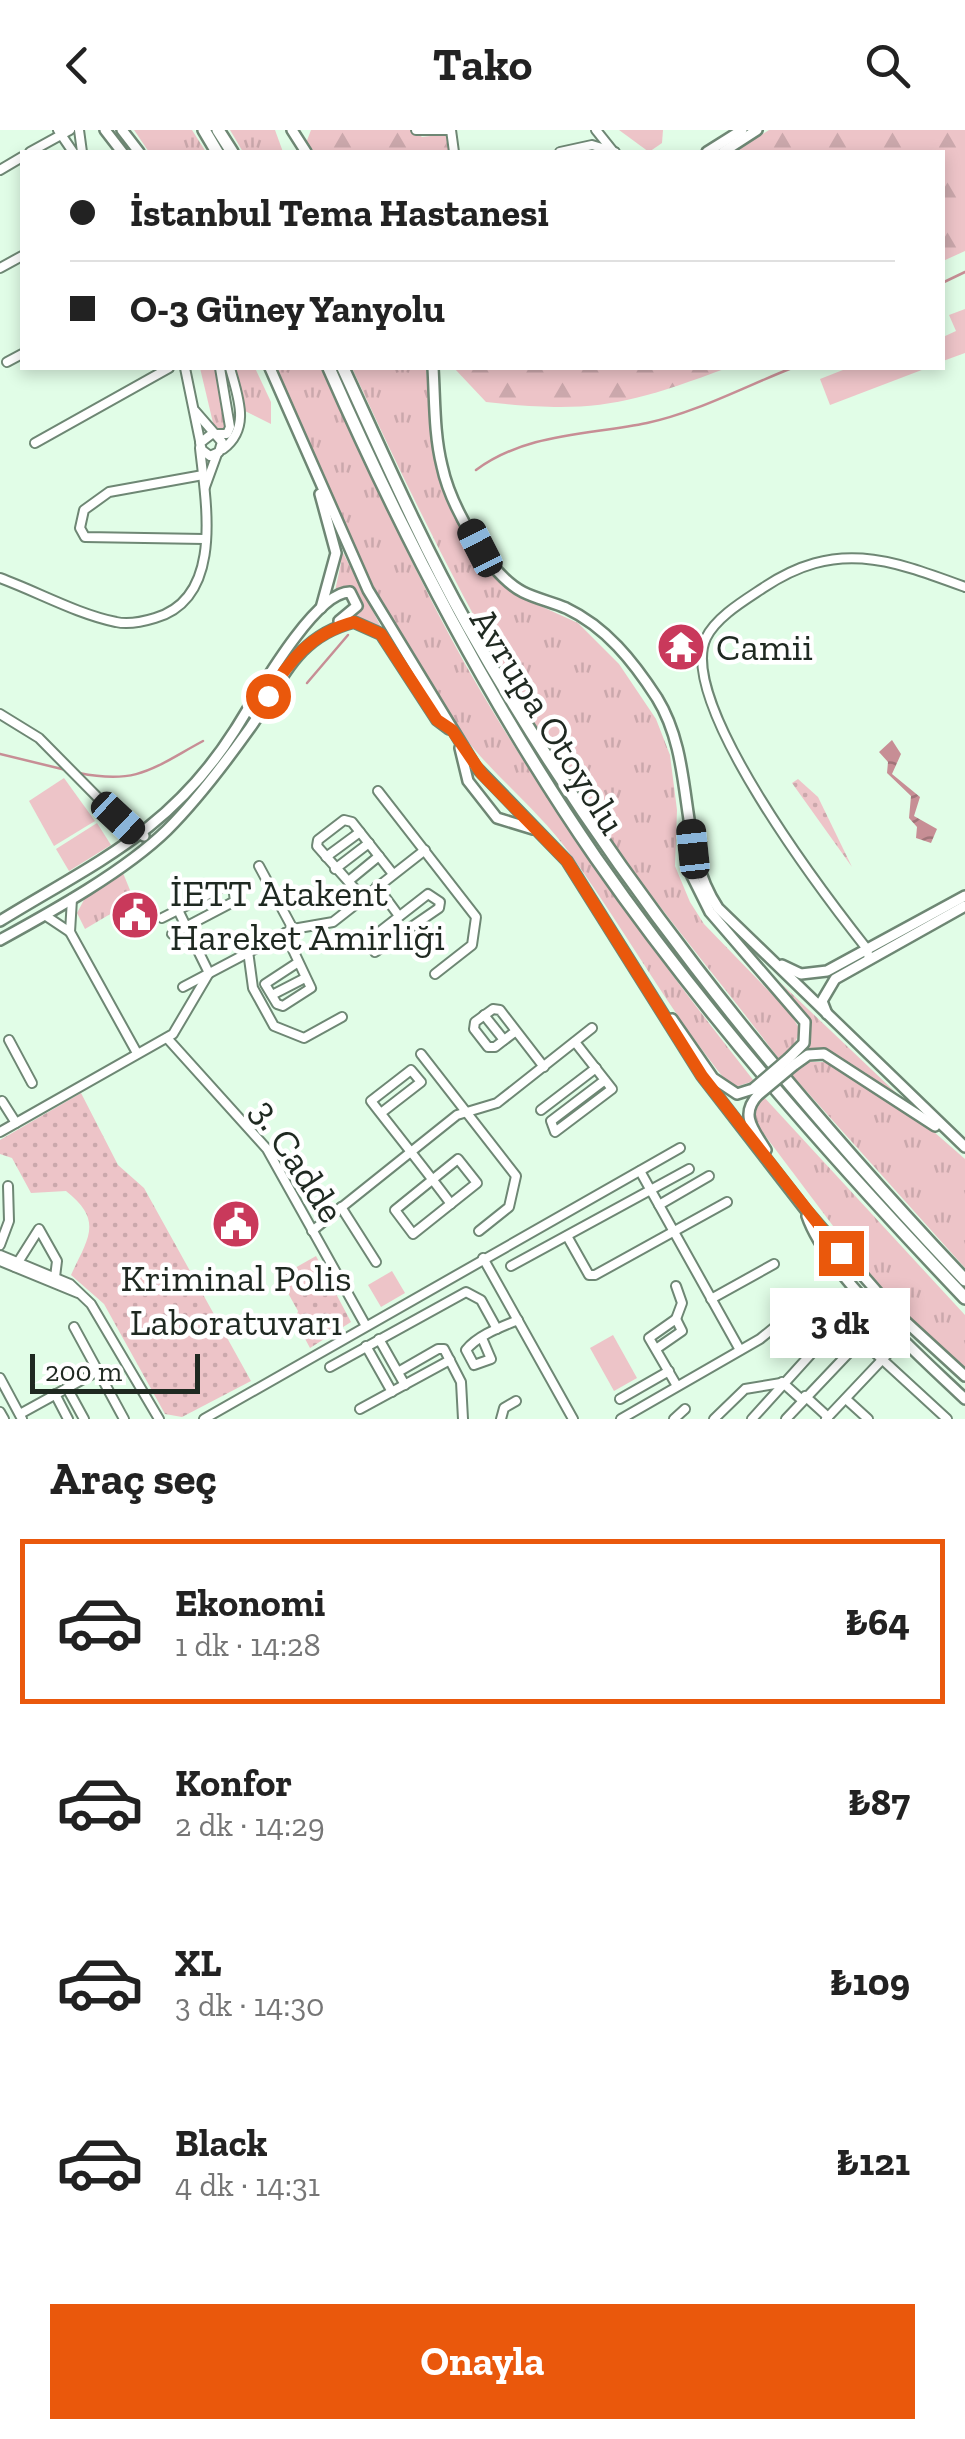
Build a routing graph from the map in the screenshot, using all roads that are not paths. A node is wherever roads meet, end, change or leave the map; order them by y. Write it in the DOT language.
graph roads {
  1 [pos="122,130"];
  2 [pos="289,130"];
  3 [pos="416,130"];
  4 [pos="596,130"];
  5 [pos="742,130"];
  6 [pos="757,130"];
  7 [pos="63,132"];
  8 [pos="33,150"];
  9 [pos="137,150"];
  10 [pos="304,150"];
  11 [pos="454,150"];
  12 [pos="569,150"];
  13 [pos="608,150"];
  14 [pos="613,150"];
  15 [pos="710,150"];
  16 [pos="727,150"];
  17 [pos="20,355"];
  18 [pos="7,362"];
  19 [pos="165,370"];
  20 [pos="185,370"];
  21 [pos="220,370"];
  22 [pos="231,370"];
  23 [pos="271,370"];
  24 [pos="329,370"];
  25 [pos="344,370"];
  26 [pos="435,370"];
  27 [pos="222,383"];
  28 [pos="235,385"];
  29 [pos="194,410"];
  30 [pos="214,434"];
  31 [pos="300,434"];
  32 [pos="34,442"];
  33 [pos="200,445"];
  34 [pos="218,453"];
  35 [pos="203,475"];
  36 [pos="204,492"];
  37 [pos="204,539"];
  38 [pos="0,578"];
  39 [pos="965,587"];
  40 [pos="320,612"];
  41 [pos="311,640"];
  42 [pos="0,714"];
  43 [pos="452,730"];
  44 [pos="458,741"];
  45 [pos="684,775"];
  46 [pos="378,791"];
  47 [pos="118,818"];
  48 [pos="156,822"];
  49 [pos="360,832"];
  50 [pos="540,832"];
  51 [pos="164,834"];
  52 [pos="141,836"];
  53 [pos="369,843"];
  54 [pos="424,850"];
  55 [pos="119,853"];
  56 [pos="379,856"];
  57 [pos="326,858"];
  58 [pos="260,866"];
  59 [pos="335,868"];
  60 [pos="393,874"];
  61 [pos="350,879"];
  62 [pos="63,883"];
  63 [pos="377,886"];
  64 [pos="965,896"];
  65 [pos="364,898"];
  66 [pos="36,899"];
  67 [pos="72,899"];
  68 [pos="965,906"];
  69 [pos="178,910"];
  70 [pos="46,916"];
  71 [pos="400,916"];
  72 [pos="162,918"];
  73 [pos="0,922"];
  74 [pos="186,927"];
  75 [pos="289,931"];
  76 [pos="70,932"];
  77 [pos="172,934"];
  78 [pos="0,940"];
  79 [pos="759,949"];
  80 [pos="248,951"];
  81 [pos="868,954"];
  82 [pos="297,963"];
  83 [pos="210,972"];
  84 [pos="434,974"];
  85 [pos="306,978"];
  86 [pos="183,986"];
  87 [pos="648,990"];
  88 [pos="269,991"];
  89 [pos="256,992"];
  90 [pos="484,1015"];
  91 [pos="828,1016"];
  92 [pos="342,1017"];
  93 [pos="592,1028"];
  94 [pos="516,1031"];
  95 [pos="167,1038"];
  96 [pos="9,1040"];
  97 [pos="504,1040"];
  98 [pos="575,1042"];
  99 [pos="138,1053"];
  100 [pos="421,1054"];
  101 [pos="791,1062"];
  102 [pos="544,1067"];
  103 [pos="596,1068"];
  104 [pos="605,1080"];
  105 [pos="32,1084"];
  106 [pos="756,1092"];
  107 [pos="2,1100"];
  108 [pos="466,1110"];
  109 [pos="541,1110"];
  110 [pos="380,1113"];
  111 [pos="16,1123"];
  112 [pos="0,1132"];
  113 [pos="950,1135"];
  114 [pos="965,1146"];
  115 [pos="680,1148"];
  116 [pos="411,1151"];
  117 [pos="689,1169"];
  118 [pos="640,1171"];
  119 [pos="709,1176"];
  120 [pos="782,1178"];
  121 [pos="433,1180"];
  122 [pos="8,1186"];
  123 [pos="650,1190"];
  124 [pos="727,1202"];
  125 [pos="451,1204"];
  126 [pos="658,1205"];
  127 [pos="341,1207"];
  128 [pos="805,1209"];
  129 [pos="312,1231"];
  130 [pos="479,1232"];
  131 [pos="674,1232"];
  132 [pos="567,1236"];
  133 [pos="0,1245"];
  134 [pos="0,1258"];
  135 [pos="483,1258"];
  136 [pos="376,1262"];
  137 [pos="774,1264"];
  138 [pos="17,1265"];
  139 [pos="512,1266"];
  140 [pos="55,1277"];
  141 [pos="965,1280"];
  142 [pos="676,1286"];
  143 [pos="82,1294"];
  144 [pos="965,1298"];
  145 [pos="711,1299"];
  146 [pos="857,1304"];
  147 [pos="792,1313"];
  148 [pos="518,1320"];
  149 [pos="676,1320"];
  150 [pos="889,1325"];
  151 [pos="366,1326"];
  152 [pos="74,1327"];
  153 [pos="497,1329"];
  154 [pos="482,1338"];
  155 [pos="380,1339"];
  156 [pos="860,1340"];
  157 [pos="896,1344"];
  158 [pos="366,1346"];
  159 [pos="656,1349"];
  160 [pos="740,1350"];
  161 [pos="450,1360"];
  162 [pos="881,1360"];
  163 [pos="330,1367"];
  164 [pos="98,1370"];
  165 [pos="398,1372"];
  166 [pos="669,1372"];
  167 [pos="0,1378"];
  168 [pos="965,1379"];
  169 [pos="782,1383"];
  170 [pos="405,1385"];
  171 [pos="677,1386"];
  172 [pos="67,1388"];
  173 [pos="392,1392"];
  174 [pos="54,1394"];
  175 [pos="804,1398"];
  176 [pos="620,1399"];
  177 [pos="846,1399"];
  178 [pos="965,1400"];
  179 [pos="516,1401"];
  180 [pos="360,1410"];
  181 [pos="685,1410"];
  182 [pos="0,1412"];
  183 [pos="21,1416"];
  184 [pos="156,1417"];
  185 [pos="827,1418"];
  186 [pos="4,1419"];
  187 [pos="68,1419"];
  188 [pos="84,1419"];
  189 [pos="124,1419"];
  190 [pos="204,1419"];
  191 [pos="464,1419"];
  192 [pos="501,1419"];
  193 [pos="573,1419"];
  194 [pos="621,1419"];
  195 [pos="674,1419"];
  196 [pos="714,1419"];
  197 [pos="752,1419"];
  198 [pos="786,1419"];
  199 [pos="868,1419"];
  200 [pos="947,1419"];
  1 -- 9 [label="main road"];
  2 -- 10 [label="main road"];
  3 -- 11 [label="street"];
  4 -- 14 [label="street"];
  5 -- 15 [label="main road"];
  6 -- 16 [label="main road"];
  7 -- 8 [label="street"];
  12 -- 13 [label="street"];
  17 -- 18 [label="street"];
  19 -- 32 [label="street"];
  20 -- 29 [label="street"];
  21 -- 27 [label="street"];
  22 -- 28 [label="street"];
  23 -- 31 [label="main road"];
  24 -- 144 [label="highway, Avrupa Otoyolu"];
  25 -- 141 [label="highway, Avrupa Otoyolu"];
  26 -- 45 [label="main road"];
  27 -- 28 [label="street"];
  27 -- 30 [label="street"];
  28 -- 34 [label="street"];
  29 -- 30 [label="street"];
  29 -- 33 [label="street"];
  30 -- 33 [label="street"];
  30 -- 34 [label="street"];
  31 -- 40 [label="main road"];
  31 -- 43 [label="main road"];
  33 -- 34 [label="street"];
  33 -- 35 [label="street"];
  34 -- 36 [label="street"];
  35 -- 36 [label="street"];
  35 -- 37 [label="street"];
  36 -- 37 [label="street"];
  37 -- 38 [label="street"];
  39 -- 81 [label="street"];
  40 -- 41 [label="main road"];
  40 -- 48 [label="main road"];
  41 -- 43 [label="main road"];
  41 -- 51 [label="main road"];
  42 -- 47 [label="street"];
  43 -- 44 [label="main road"];
  44 -- 50 [label="main road"];
  44 -- 50 [label="main road"];
  45 -- 79 [label="main road"];
  45 -- 101 [label="main road"];
  46 -- 54 [label="street"];
  47 -- 48 [label="main road"];
  47 -- 52 [label="main road"];
  47 -- 55 [label="main road"];
  48 -- 52 [label="main road"];
  49 -- 53 [label="street"];
  49 -- 57 [label="street"];
  49 -- 57 [label="street"];
  50 -- 87 [label="main road"];
  51 -- 52 [label="main road"];
  51 -- 67 [label="main road"];
  52 -- 55 [label="main road"];
  53 -- 56 [label="street"];
  53 -- 59 [label="street"];
  54 -- 60 [label="street"];
  54 -- 84 [label="street"];
  55 -- 62 [label="main road"];
  56 -- 60 [label="street"];
  56 -- 61 [label="street"];
  57 -- 59 [label="street"];
  58 -- 75 [label="street"];
  59 -- 61 [label="street"];
  60 -- 63 [label="street"];
  61 -- 65 [label="street"];
  62 -- 66 [label="main road"];
  62 -- 67 [label="main road"];
  63 -- 65 [label="street"];
  63 -- 71 [label="street"];
  64 -- 81 [label="main road"];
  65 -- 75 [label="street"];
  66 -- 70 [label="main road"];
  66 -- 73 [label="main road"];
  67 -- 70 [label="main road"];
  67 -- 76 [label="street"];
  68 -- 81 [label="main road"];
  69 -- 72 [label="street"];
  69 -- 74 [label="street"];
  69 -- 74 [label="street"];
  70 -- 76 [label="street"];
  70 -- 78 [label="main road"];
  71 -- 71 [label="street"];
  74 -- 77 [label="street"];
  74 -- 83 [label="street"];
  75 -- 80 [label="street"];
  75 -- 82 [label="street"];
  76 -- 99 [label="street"];
  79 -- 81 [label="main road"];
  79 -- 91 [label="main road"];
  80 -- 83 [label="street"];
  80 -- 89 [label="street"];
  81 -- 91 [label="main road"];
  82 -- 85 [label="street"];
  82 -- 88 [label="street"];
  83 -- 86 [label="street"];
  83 -- 95 [label="street"];
  85 -- 88 [label="street"];
  85 -- 88 [label="street"];
  87 -- 106 [label="main road"];
  87 -- 120 [label="main road"];
  88 -- 89 [label="street"];
  89 -- 92 [label="street"];
  90 -- 94 [label="street"];
  90 -- 97 [label="street"];
  90 -- 97 [label="street"];
  91 -- 113 [label="main road"];
  93 -- 98 [label="street"];
  94 -- 97 [label="street"];
  94 -- 102 [label="street"];
  95 -- 99 [label="street"];
  95 -- 129 [label="street, 3. Cadde"];
  96 -- 105 [label="street"];
  98 -- 102 [label="street"];
  98 -- 103 [label="street"];
  99 -- 111 [label="street"];
  100 -- 108 [label="street"];
  101 -- 106 [label="main road, bridge"];
  101 -- 113 [label="main road"];
  102 -- 108 [label="street"];
  103 -- 104 [label="street"];
  103 -- 109 [label="street"];
  104 -- 104 [label="street"];
  106 -- 120 [label="main road"];
  107 -- 111 [label="street"];
  108 -- 116 [label="street"];
  108 -- 130 [label="street"];
  110 -- 110 [label="street"];
  110 -- 116 [label="street"];
  111 -- 112 [label="street"];
  113 -- 114 [label="main road"];
  115 -- 118 [label="street"];
  116 -- 121 [label="street"];
  116 -- 127 [label="street"];
  117 -- 123 [label="street"];
  118 -- 123 [label="street"];
  118 -- 135 [label="street"];
  119 -- 126 [label="street"];
  120 -- 128 [label="main road"];
  121 -- 125 [label="street"];
  121 -- 125 [label="street"];
  121 -- 125 [label="street"];
  122 -- 133 [label="street"];
  123 -- 126 [label="street"];
  123 -- 132 [label="street"];
  124 -- 131 [label="street"];
  126 -- 131 [label="street"];
  127 -- 129 [label="street"];
  127 -- 136 [label="street"];
  128 -- 150 [label="main road"];
  128 -- 168 [label="main road"];
  129 -- 151 [label="street, 3. Cadde"];
  131 -- 132 [label="street"];
  131 -- 145 [label="street"];
  132 -- 139 [label="street"];
  134 -- 138 [label="street"];
  135 -- 148 [label="street"];
  135 -- 151 [label="street"];
  137 -- 145 [label="street"];
  138 -- 140 [label="street"];
  138 -- 140 [label="street"];
  138 -- 143 [label="street"];
  140 -- 143 [label="street"];
  142 -- 149 [label="street"];
  143 -- 184 [label="street"];
  145 -- 160 [label="street"];
  146 -- 169 [label="street"];
  147 -- 160 [label="street"];
  148 -- 153 [label="street"];
  148 -- 193 [label="street"];
  149 -- 159 [label="street"];
  149 -- 159 [label="street"];
  150 -- 156 [label="street"];
  150 -- 178 [label="main road"];
  151 -- 190 [label="street"];
  152 -- 164 [label="street"];
  153 -- 154 [label="street"];
  153 -- 155 [label="street"];
  155 -- 158 [label="street"];
  155 -- 165 [label="street"];
  156 -- 162 [label="street"];
  156 -- 175 [label="street"];
  157 -- 162 [label="street"];
  158 -- 163 [label="street"];
  158 -- 173 [label="street"];
  159 -- 166 [label="street"];
  160 -- 171 [label="street"];
  161 -- 165 [label="street"];
  161 -- 170 [label="street"];
  161 -- 191 [label="street"];
  162 -- 177 [label="street"];
  162 -- 200 [label="street"];
  164 -- 172 [label="street"];
  164 -- 189 [label="street"];
  165 -- 170 [label="street"];
  166 -- 171 [label="street"];
  166 -- 176 [label="street"];
  167 -- 183 [label="street"];
  169 -- 175 [label="street"];
  169 -- 196 [label="street"];
  169 -- 197 [label="street"];
  170 -- 173 [label="street"];
  171 -- 194 [label="street"];
  172 -- 174 [label="street"];
  172 -- 188 [label="street"];
  173 -- 180 [label="street"];
  174 -- 183 [label="street"];
  174 -- 187 [label="street"];
  175 -- 185 [label="street"];
  175 -- 198 [label="street"];
  177 -- 185 [label="street"];
  177 -- 199 [label="street"];
  179 -- 192 [label="street"];
  181 -- 195 [label="street"];
  182 -- 186 [label="street"];
}
